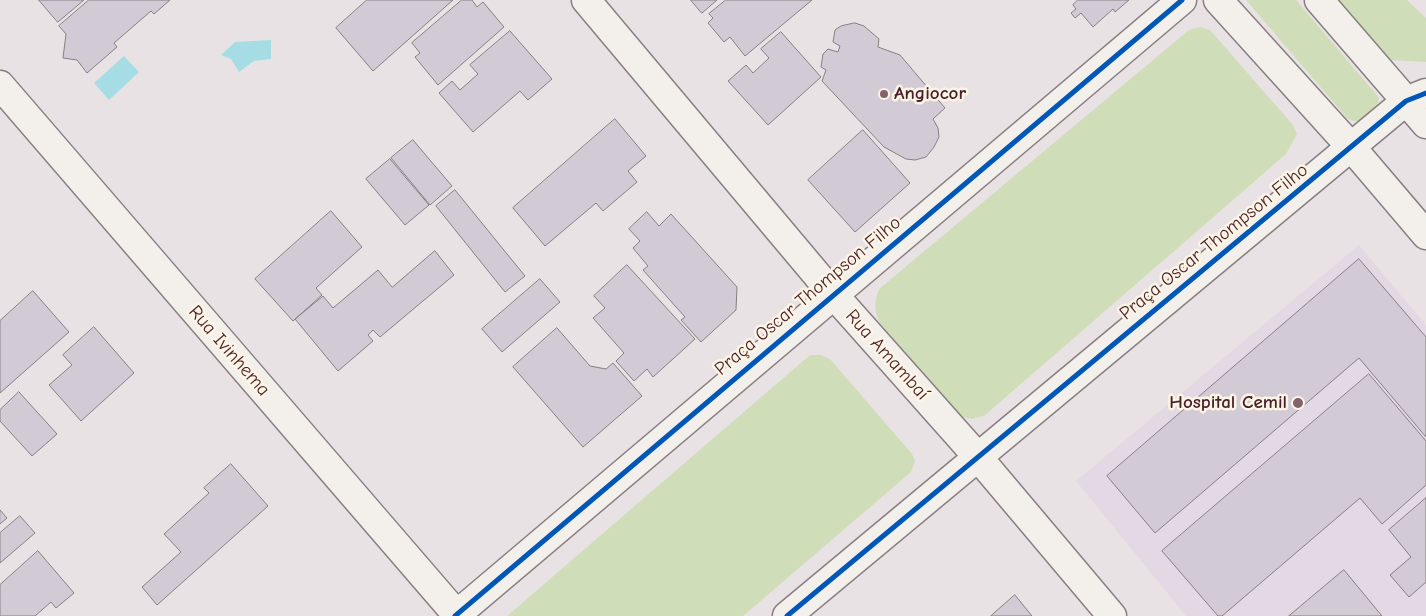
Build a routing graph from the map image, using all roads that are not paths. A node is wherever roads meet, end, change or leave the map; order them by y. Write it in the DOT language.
graph roads {
  1 [pos="586,0"];
  2 [pos="1182,0"];
  3 [pos="1218,0"];
  4 [pos="1318,0"];
  5 [pos="0,85"];
  6 [pos="1416,97"];
  7 [pos="1426,124"];
  8 [pos="1352,148"];
  9 [pos="1426,235"];
  10 [pos="833,294"];
  11 [pos="977,456"];
  12 [pos="456,616"];
  13 [pos="787,616"];
  14 [pos="1112,616"];
  1 -- 10 [label="street, Rua Amambaí"];
  2 -- 10 [label="street, Praça Oscar Thompson Filho"];
  3 -- 8 [label="street"];
  4 -- 6 [label="street"];
  5 -- 12 [label="street, Rua Ivinhema"];
  6 -- 7 [label="street"];
  6 -- 8 [label="street, Praça Oscar Thompson Filho"];
  8 -- 9 [label="street"];
  8 -- 11 [label="street, Praça Oscar Thompson Filho"];
  10 -- 11 [label="street, Rua Amambaí"];
  10 -- 12 [label="street, Praça Oscar Thompson Filho"];
  11 -- 13 [label="street, Praça Oscar Thompson Filho"];
  11 -- 14 [label="street, Rua Amambaí"];
}
